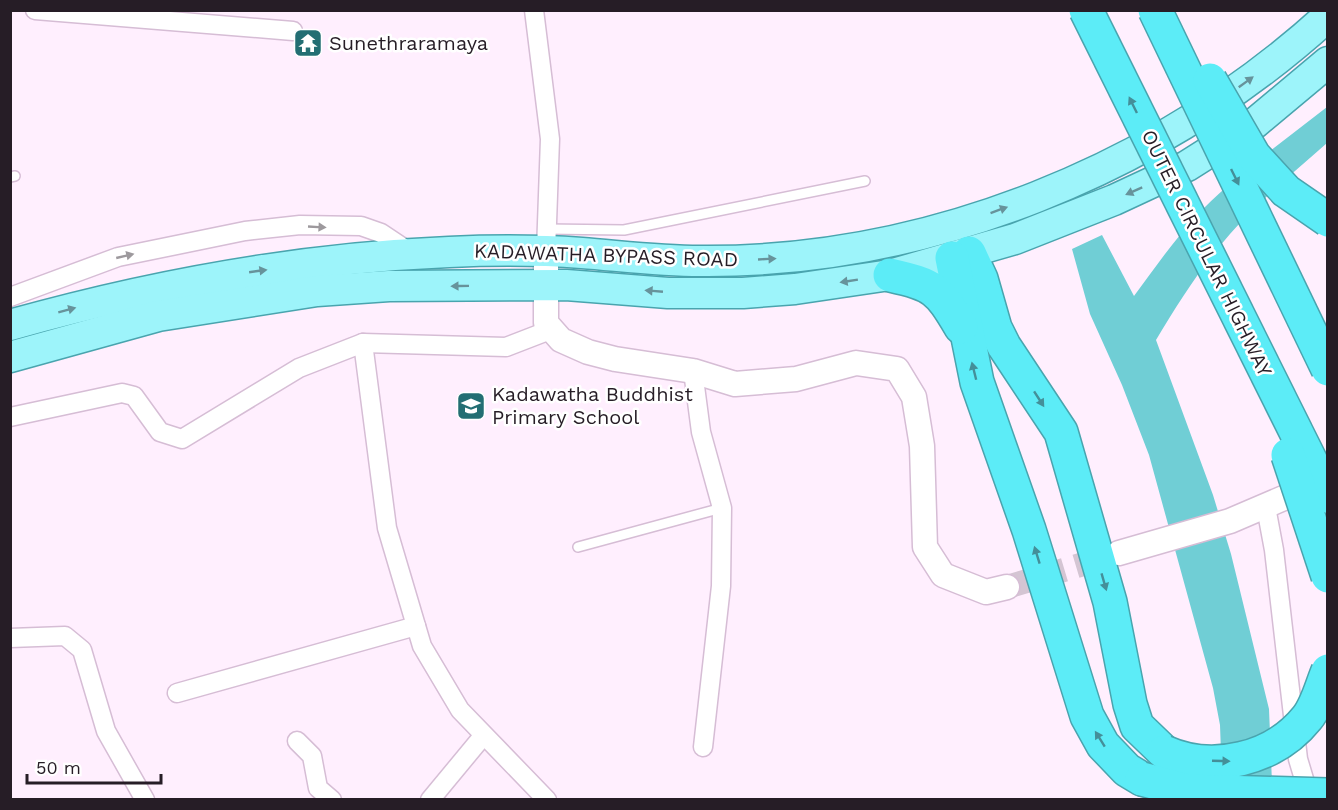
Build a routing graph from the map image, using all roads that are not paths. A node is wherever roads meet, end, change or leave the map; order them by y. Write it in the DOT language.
graph roads {
  1 [pos="35,10"];
  2 [pos="534,10"];
  3 [pos="1086,10"];
  4 [pos="1155,10"];
  5 [pos="1170,10"];
  6 [pos="1328,16"];
  7 [pos="292,32"];
  8 [pos="1328,62"];
  9 [pos="866,181"];
  10 [pos="1328,220"];
  11 [pos="546,240"];
  12 [pos="957,241"];
  13 [pos="413,254"];
  14 [pos="890,275"];
  15 [pos="544,284"];
  16 [pos="10,297"];
  17 [pos="10,325"];
  18 [pos="550,330"];
  19 [pos="965,334"];
  20 [pos="363,343"];
  21 [pos="1253,347"];
  22 [pos="10,357"];
  23 [pos="1328,369"];
  24 [pos="693,371"];
  25 [pos="10,417"];
  26 [pos="1328,478"];
  27 [pos="1328,496"];
  28 [pos="1266,507"];
  29 [pos="722,508"];
  30 [pos="578,547"];
  31 [pos="1119,553"];
  32 [pos="1328,576"];
  33 [pos="1007,587"];
  34 [pos="416,626"];
  35 [pos="10,638"];
  36 [pos="1328,671"];
  37 [pos="177,693"];
  38 [pos="483,736"];
  39 [pos="297,741"];
  40 [pos="703,747"];
  41 [pos="1328,795"];
  42 [pos="145,800"];
  43 [pos="332,800"];
  44 [pos="430,800"];
  45 [pos="547,800"];
  46 [pos="1314,800"];
  1 -- 7 [label="street"];
  2 -- 11 [label="street"];
  21 -- 3 [label="highway, OUTER CIRCULAR HIGHWAY, one-way, bridge"];
  4 -- 23 [label="highway, one-way, bridge"];
  5 -- 10 [label="highway, bridge"];
  12 -- 6 [label="main road, KADAWATHA BYPASS ROAD, one-way"];
  8 -- 12 [label="main road, KADAWATHA BYPASS ROAD, one-way"];
  9 -- 11 [label="lane"];
  11 -- 12 [label="main road, KADAWATHA BYPASS ROAD, one-way"];
  11 -- 13 [label="main road, KADAWATHA BYPASS ROAD"];
  11 -- 15 [label="street"];
  12 -- 14 [label="main road, KADAWATHA BYPASS ROAD"];
  12 -- 19 [label="highway"];
  12 -- 36 [label="highway, one-way, bridge"];
  16 -- 13 [label="street, one-way"];
  17 -- 13 [label="main road, KADAWATHA BYPASS ROAD, one-way"];
  14 -- 15 [label="main road, KADAWATHA BYPASS ROAD, one-way"];
  14 -- 19 [label="highway"];
  15 -- 18 [label="street"];
  15 -- 22 [label="main road, KADAWATHA BYPASS ROAD, one-way"];
  18 -- 20 [label="street"];
  18 -- 24 [label="street"];
  41 -- 19 [label="highway, one-way, bridge"];
  20 -- 25 [label="street"];
  20 -- 34 [label="street"];
  21 -- 27 [label="highway, OUTER CIRCULAR HIGHWAY, bridge"];
  21 -- 32 [label="highway, bridge"];
  24 -- 29 [label="street"];
  24 -- 33 [label="street"];
  26 -- 28 [label="street"];
  28 -- 31 [label="street"];
  28 -- 46 [label="street"];
  29 -- 30 [label="lane"];
  29 -- 40 [label="street"];
  34 -- 37 [label="street"];
  34 -- 38 [label="street"];
  35 -- 42 [label="street"];
  38 -- 44 [label="street"];
  38 -- 45 [label="street"];
  39 -- 43 [label="street"];
}
